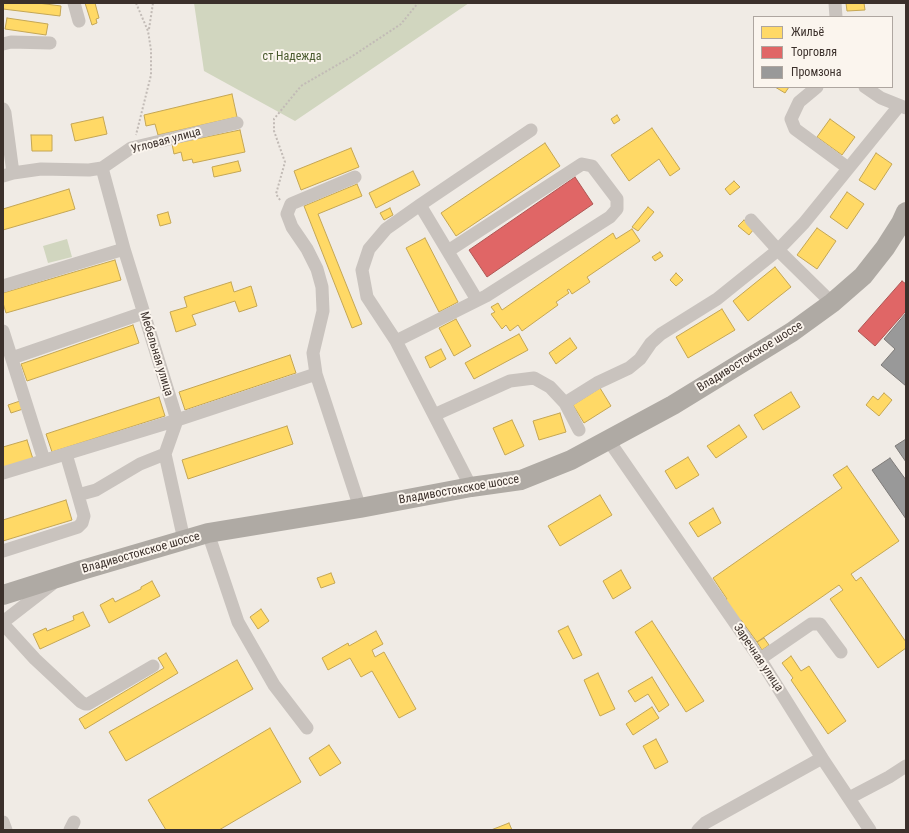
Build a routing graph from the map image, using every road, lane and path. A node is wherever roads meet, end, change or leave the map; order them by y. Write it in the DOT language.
graph roads {
  1 [pos="74,3"];
  2 [pos="136,3"];
  3 [pos="153,3"];
  4 [pos="418,3"];
  5 [pos="835,3"];
  6 [pos="836,16"];
  7 [pos="79,21"];
  8 [pos="148,31"];
  9 [pos="50,43"];
  10 [pos="3,44"];
  11 [pos="816,88"];
  12 [pos="866,88"];
  13 [pos="902,107"];
  14 [pos="3,109"];
  15 [pos="237,123"];
  16 [pos="531,130"];
  17 [pos="131,148"];
  18 [pos="102,168"];
  19 [pos="848,168"];
  20 [pos="8,175"];
  21 [pos="355,177"];
  22 [pos="420,204"];
  23 [pos="287,214"];
  24 [pos="904,218"];
  25 [pos="751,220"];
  26 [pos="124,249"];
  27 [pos="778,250"];
  28 [pos="448,251"];
  29 [pos="3,286"];
  30 [pos="477,300"];
  31 [pos="832,303"];
  32 [pos="143,313"];
  33 [pos="3,331"];
  34 [pos="396,341"];
  35 [pos="12,358"];
  36 [pos="316,374"];
  37 [pos="565,402"];
  38 [pos="434,415"];
  39 [pos="177,420"];
  40 [pos="579,430"];
  41 [pos="609,441"];
  42 [pos="66,454"];
  43 [pos="165,454"];
  44 [pos="44,460"];
  45 [pos="3,473"];
  46 [pos="471,487"];
  47 [pos="78,495"];
  48 [pos="360,508"];
  49 [pos="208,533"];
  50 [pos="184,540"];
  51 [pos="3,551"];
  52 [pos="63,575"];
  53 [pos="3,595"];
  54 [pos="3,623"];
  55 [pos="841,652"];
  56 [pos="760,659"];
  57 [pos="153,666"];
  58 [pos="307,728"];
  59 [pos="822,758"];
  60 [pos="906,766"];
  61 [pos="849,798"];
  62 [pos="3,822"];
  63 [pos="6,830"];
  64 [pos="698,830"];
  65 [pos="870,830"];
  1 -- 7 [label="street"];
  2 -- 8 [label="path"];
  3 -- 8 [label="path"];
  4 -- 23 [label="path"];
  5 -- 6 [label="street"];
  8 -- 17 [label="path"];
  9 -- 10 [label="street"];
  11 -- 19 [label="street"];
  12 -- 13 [label="street"];
  13 -- 19 [label="street"];
  14 -- 20 [label="street"];
  15 -- 17 [label="street, Угловая улица"];
  16 -- 22 [label="street"];
  17 -- 18 [label="street, Угловая улица"];
  18 -- 20 [label="street, Угловая улица"];
  18 -- 26 [label="street, Мебельная улица"];
  19 -- 27 [label="street"];
  21 -- 23 [label="street"];
  22 -- 28 [label="street"];
  22 -- 34 [label="street"];
  23 -- 36 [label="street"];
  24 -- 31 [label="highway, Владивостокское шоссе"];
  25 -- 27 [label="street"];
  26 -- 29 [label="street"];
  26 -- 32 [label="street, Мебельная улица"];
  27 -- 31 [label="street"];
  27 -- 37 [label="street"];
  28 -- 30 [label="street"];
  28 -- 30 [label="street"];
  30 -- 34 [label="street"];
  31 -- 41 [label="highway, Владивостокское шоссе"];
  32 -- 35 [label="street"];
  32 -- 39 [label="street, Мебельная улица"];
  33 -- 35 [label="street"];
  34 -- 38 [label="street"];
  35 -- 44 [label="street"];
  36 -- 39 [label="street"];
  36 -- 48 [label="street"];
  37 -- 38 [label="street"];
  37 -- 40 [label="street"];
  38 -- 46 [label="street"];
  39 -- 42 [label="street"];
  39 -- 43 [label="street"];
  41 -- 46 [label="highway, Владивостокское шоссе"];
  41 -- 56 [label="street, Заречная улица"];
  42 -- 44 [label="street"];
  42 -- 47 [label="street"];
  43 -- 47 [label="street"];
  43 -- 50 [label="street"];
  44 -- 45 [label="street"];
  46 -- 48 [label="highway, Владивостокское шоссе"];
  47 -- 51 [label="street"];
  48 -- 49 [label="highway, Владивостокское шоссе"];
  49 -- 50 [label="highway, Владивостокское шоссе"];
  49 -- 58 [label="street"];
  50 -- 52 [label="highway, Владивостокское шоссе"];
  52 -- 53 [label="highway, Владивостокское шоссе"];
  52 -- 54 [label="street"];
  54 -- 57 [label="street"];
  55 -- 56 [label="street"];
  56 -- 59 [label="street, Заречная улица"];
  59 -- 61 [label="street, Заречная улица"];
  59 -- 64 [label="street"];
  60 -- 61 [label="street"];
  61 -- 65 [label="street, Заречная улица"];
  62 -- 63 [label="street"];
}
